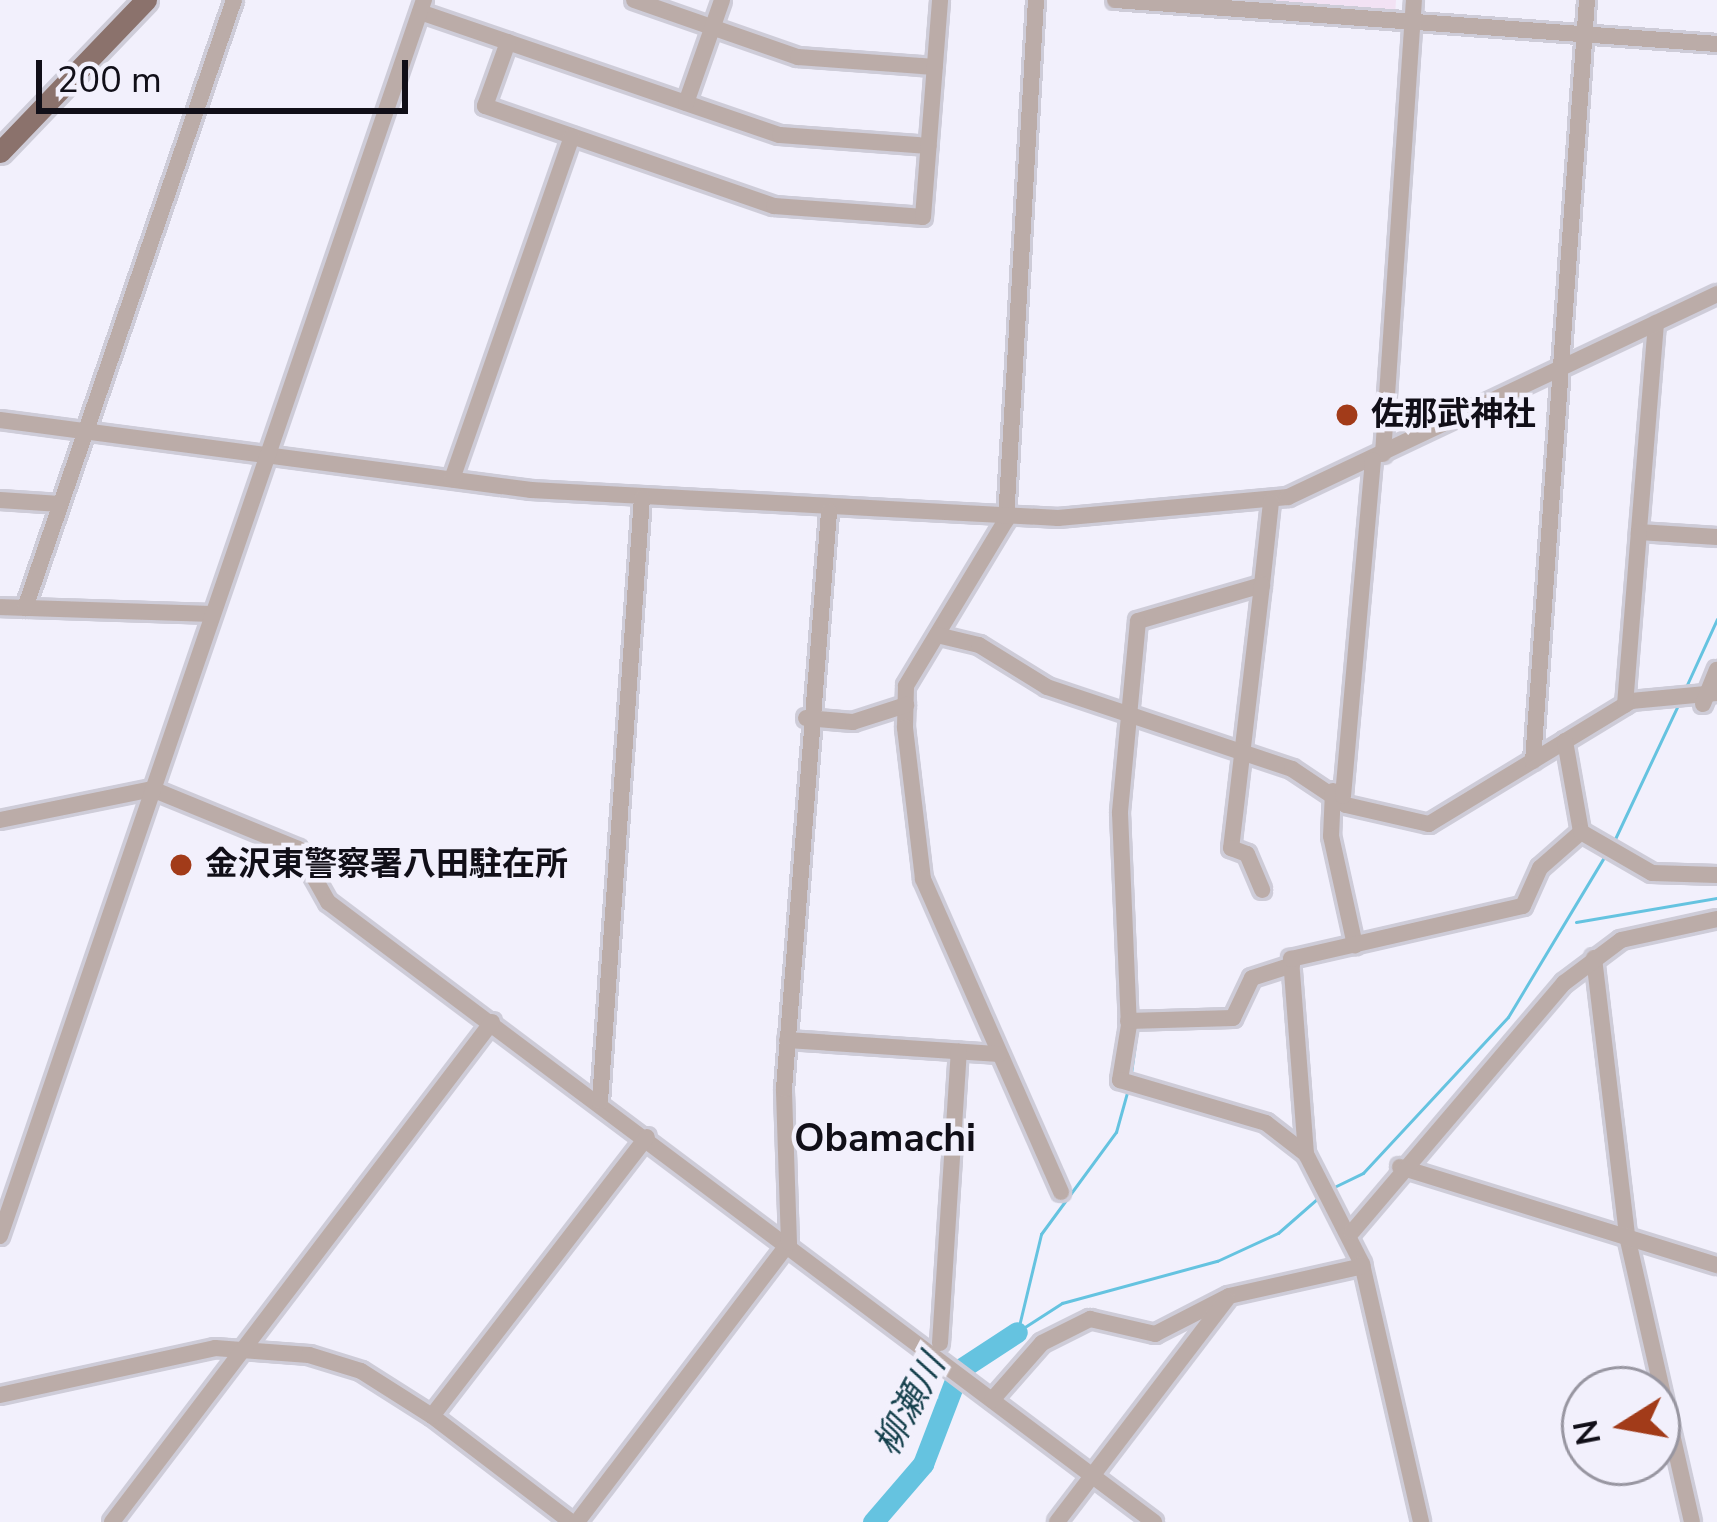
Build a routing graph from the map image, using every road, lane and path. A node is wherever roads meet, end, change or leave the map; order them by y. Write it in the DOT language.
graph roads {
  1 [pos="146,0"];
  2 [pos="234,0"];
  3 [pos="722,0"];
  4 [pos="940,0"];
  5 [pos="1036,0"];
  6 [pos="1115,0"];
  7 [pos="1414,0"];
  8 [pos="1587,0"];
  9 [pos="637,1"];
  10 [pos="422,6"];
  11 [pos="1412,21"];
  12 [pos="712,27"];
  13 [pos="1585,34"];
  14 [pos="508,42"];
  15 [pos="1717,44"];
  16 [pos="935,67"];
  17 [pos="686,103"];
  18 [pos="572,136"];
  19 [pos="928,146"];
  20 [pos="0,152"];
  21 [pos="1717,294"];
  22 [pos="1656,323"];
  23 [pos="1560,370"];
  24 [pos="0,420"];
  25 [pos="84,432"];
  26 [pos="267,454"];
  27 [pos="1378,457"];
  28 [pos="452,479"];
  29 [pos="642,498"];
  30 [pos="0,500"];
  31 [pos="1271,502"];
  32 [pos="60,504"];
  33 [pos="829,512"];
  34 [pos="1006,520"];
  35 [pos="1639,532"];
  36 [pos="1717,537"];
  37 [pos="1262,586"];
  38 [pos="0,607"];
  39 [pos="25,608"];
  40 [pos="212,614"];
  41 [pos="937,635"];
  42 [pos="1717,670"];
  43 [pos="1708,694"];
  44 [pos="906,705"];
  45 [pos="1127,705"];
  46 [pos="1625,705"];
  47 [pos="806,718"];
  48 [pos="1565,741"];
  49 [pos="1238,757"];
  50 [pos="1533,761"];
  51 [pos="152,789"];
  52 [pos="1338,793"];
  53 [pos="0,820"];
  54 [pos="1584,834"];
  55 [pos="1717,874"];
  56 [pos="1262,890"];
  57 [pos="1717,919"];
  58 [pos="1355,945"];
  59 [pos="1594,958"];
  60 [pos="1292,965"];
  61 [pos="1134,1021"];
  62 [pos="492,1022"];
  63 [pos="787,1040"];
  64 [pos="959,1052"];
  65 [pos="1000,1054"];
  66 [pos="600,1101"];
  67 [pos="646,1137"];
  68 [pos="1308,1157"];
  69 [pos="1400,1167"];
  70 [pos="1061,1192"];
  71 [pos="1349,1225"];
  72 [pos="0,1236"];
  73 [pos="1627,1236"];
  74 [pos="789,1243"];
  75 [pos="1717,1264"];
  76 [pos="1363,1266"];
  77 [pos="1229,1296"];
  78 [pos="246,1348"];
  79 [pos="939,1350"];
  80 [pos="0,1395"];
  81 [pos="990,1399"];
  82 [pos="432,1416"];
  83 [pos="1092,1476"];
  84 [pos="1419,1514"];
  85 [pos="112,1522"];
  86 [pos="574,1522"];
  87 [pos="1057,1522"];
  88 [pos="1154,1522"];
  89 [pos="1405,1522"];
  90 [pos="1692,1522"];
  1 -- 20 [label="main road"];
  2 -- 25 [label="street"];
  3 -- 12 [label="street"];
  4 -- 16 [label="street"];
  5 -- 34 [label="street"];
  6 -- 11 [label="street"];
  7 -- 11 [label="street"];
  8 -- 13 [label="street"];
  9 -- 12 [label="street"];
  10 -- 14 [label="street"];
  10 -- 26 [label="street"];
  11 -- 13 [label="street"];
  11 -- 27 [label="street"];
  12 -- 16 [label="street"];
  12 -- 17 [label="street"];
  13 -- 15 [label="street"];
  13 -- 23 [label="street"];
  14 -- 17 [label="street"];
  14 -- 18 [label="street"];
  16 -- 19 [label="street"];
  17 -- 19 [label="street"];
  18 -- 19 [label="street"];
  18 -- 28 [label="street"];
  21 -- 22 [label="street"];
  22 -- 23 [label="street"];
  22 -- 35 [label="street"];
  23 -- 27 [label="street"];
  23 -- 50 [label="street"];
  24 -- 25 [label="street"];
  25 -- 26 [label="street"];
  25 -- 32 [label="street"];
  26 -- 28 [label="street"];
  26 -- 40 [label="street"];
  27 -- 31 [label="street"];
  27 -- 52 [label="street"];
  28 -- 29 [label="street"];
  29 -- 33 [label="street"];
  29 -- 66 [label="street"];
  30 -- 32 [label="street"];
  31 -- 34 [label="street"];
  31 -- 37 [label="street"];
  32 -- 39 [label="street"];
  33 -- 34 [label="street"];
  33 -- 47 [label="street"];
  34 -- 41 [label="street"];
  35 -- 36 [label="street"];
  35 -- 46 [label="street"];
  37 -- 45 [label="street"];
  37 -- 49 [label="street"];
  38 -- 39 [label="street"];
  39 -- 40 [label="street"];
  40 -- 51 [label="street"];
  41 -- 44 [label="street"];
  41 -- 45 [label="street"];
  42 -- 43 [label="street"];
  43 -- 46 [label="street"];
  44 -- 47 [label="street"];
  44 -- 65 [label="street"];
  45 -- 49 [label="street"];
  45 -- 61 [label="street"];
  46 -- 48 [label="street"];
  47 -- 63 [label="street"];
  48 -- 50 [label="street"];
  48 -- 54 [label="street"];
  49 -- 52 [label="street"];
  49 -- 56 [label="street"];
  50 -- 52 [label="street"];
  51 -- 53 [label="street"];
  51 -- 62 [label="street"];
  51 -- 72 [label="street"];
  52 -- 58 [label="street"];
  54 -- 55 [label="street"];
  54 -- 58 [label="street"];
  57 -- 59 [label="street"];
  58 -- 60 [label="street"];
  59 -- 69 [label="street"];
  59 -- 73 [label="street"];
  60 -- 61 [label="street"];
  60 -- 68 [label="street"];
  61 -- 68 [label="street"];
  62 -- 66 [label="street"];
  62 -- 78 [label="street"];
  63 -- 64 [label="street"];
  63 -- 74 [label="street"];
  64 -- 65 [label="street"];
  64 -- 79 [label="street"];
  65 -- 70 [label="street"];
  66 -- 67 [label="street"];
  67 -- 74 [label="street"];
  67 -- 82 [label="street"];
  68 -- 71 [label="street"];
  69 -- 71 [label="street"];
  69 -- 73 [label="street"];
  71 -- 76 [label="street"];
  73 -- 75 [label="street"];
  73 -- 90 [label="street"];
  74 -- 79 [label="street"];
  74 -- 86 [label="street"];
  76 -- 77 [label="street"];
  76 -- 84 [label="street"];
  77 -- 81 [label="street"];
  77 -- 83 [label="street"];
  78 -- 80 [label="street"];
  78 -- 82 [label="street"];
  78 -- 85 [label="street"];
  79 -- 81 [label="street"];
  81 -- 83 [label="street"];
  82 -- 86 [label="street"];
  83 -- 87 [label="street"];
  83 -- 88 [label="street"];
  84 -- 89 [label="street"];
}
